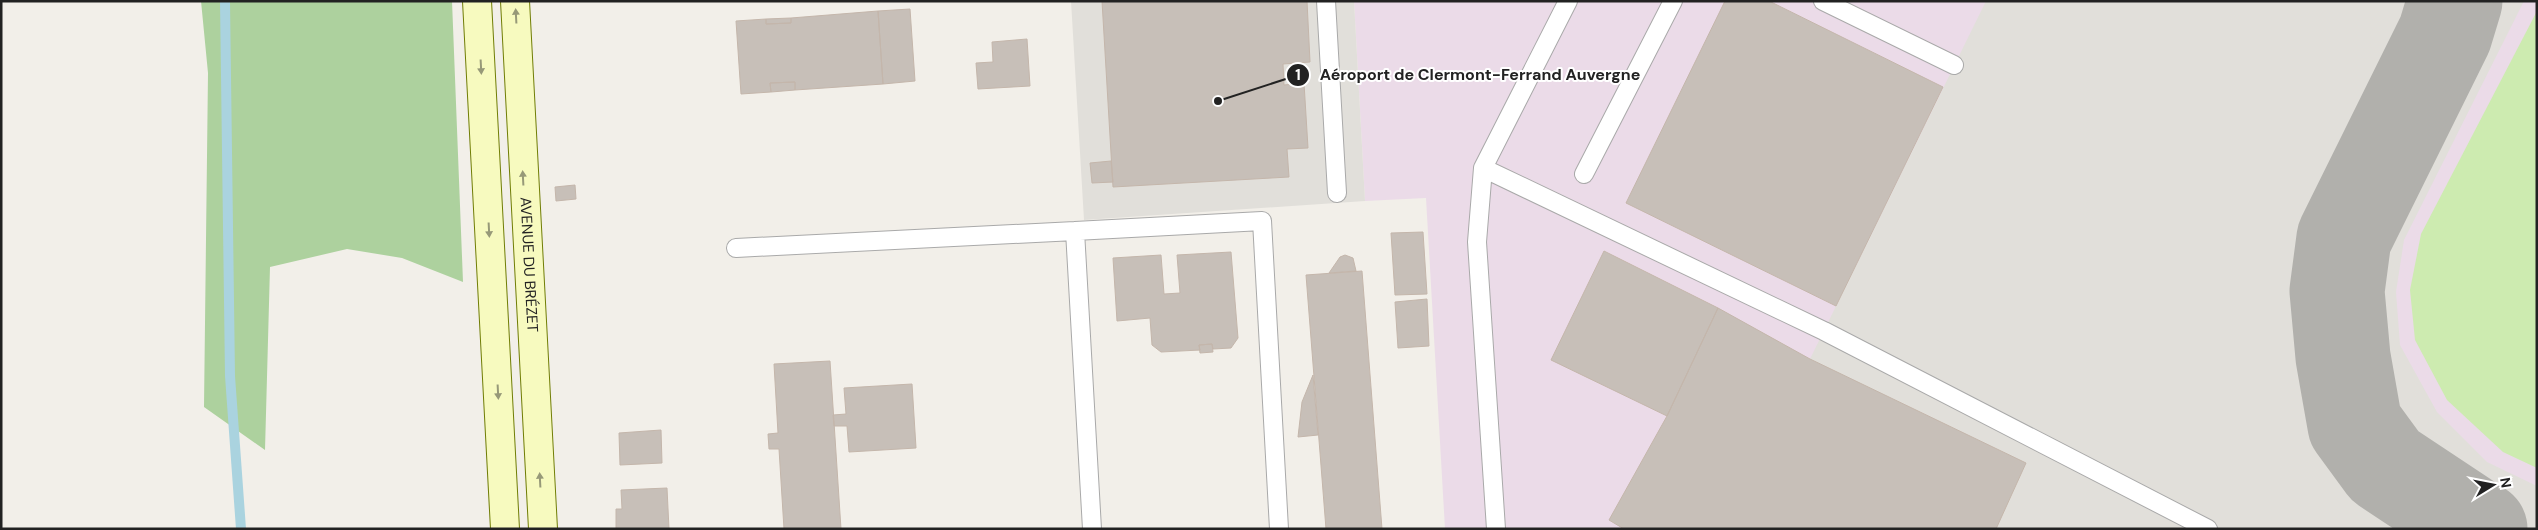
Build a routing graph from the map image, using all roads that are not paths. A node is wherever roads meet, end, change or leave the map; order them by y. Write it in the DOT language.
graph roads {
  1 [pos="477,1"];
  2 [pos="515,1"];
  3 [pos="1326,1"];
  4 [pos="1568,1"];
  5 [pos="1673,1"];
  6 [pos="1824,1"];
  7 [pos="1954,65"];
  8 [pos="1483,168"];
  9 [pos="1584,174"];
  10 [pos="1337,193"];
  11 [pos="1075,231"];
  12 [pos="736,248"];
  13 [pos="505,529"];
  14 [pos="543,529"];
  15 [pos="1092,529"];
  16 [pos="1279,529"];
  17 [pos="1496,529"];
  18 [pos="2208,529"];
  1 -- 13 [label="main road, one-way"];
  14 -- 2 [label="main road, AVENUE DU BRÉZET, one-way"];
  3 -- 10 [label="lane"];
  4 -- 8 [label="lane"];
  5 -- 9 [label="lane"];
  6 -- 7 [label="lane"];
  8 -- 17 [label="lane"];
  8 -- 18 [label="lane"];
  11 -- 12 [label="lane"];
  11 -- 15 [label="lane"];
  11 -- 16 [label="lane"];
}
